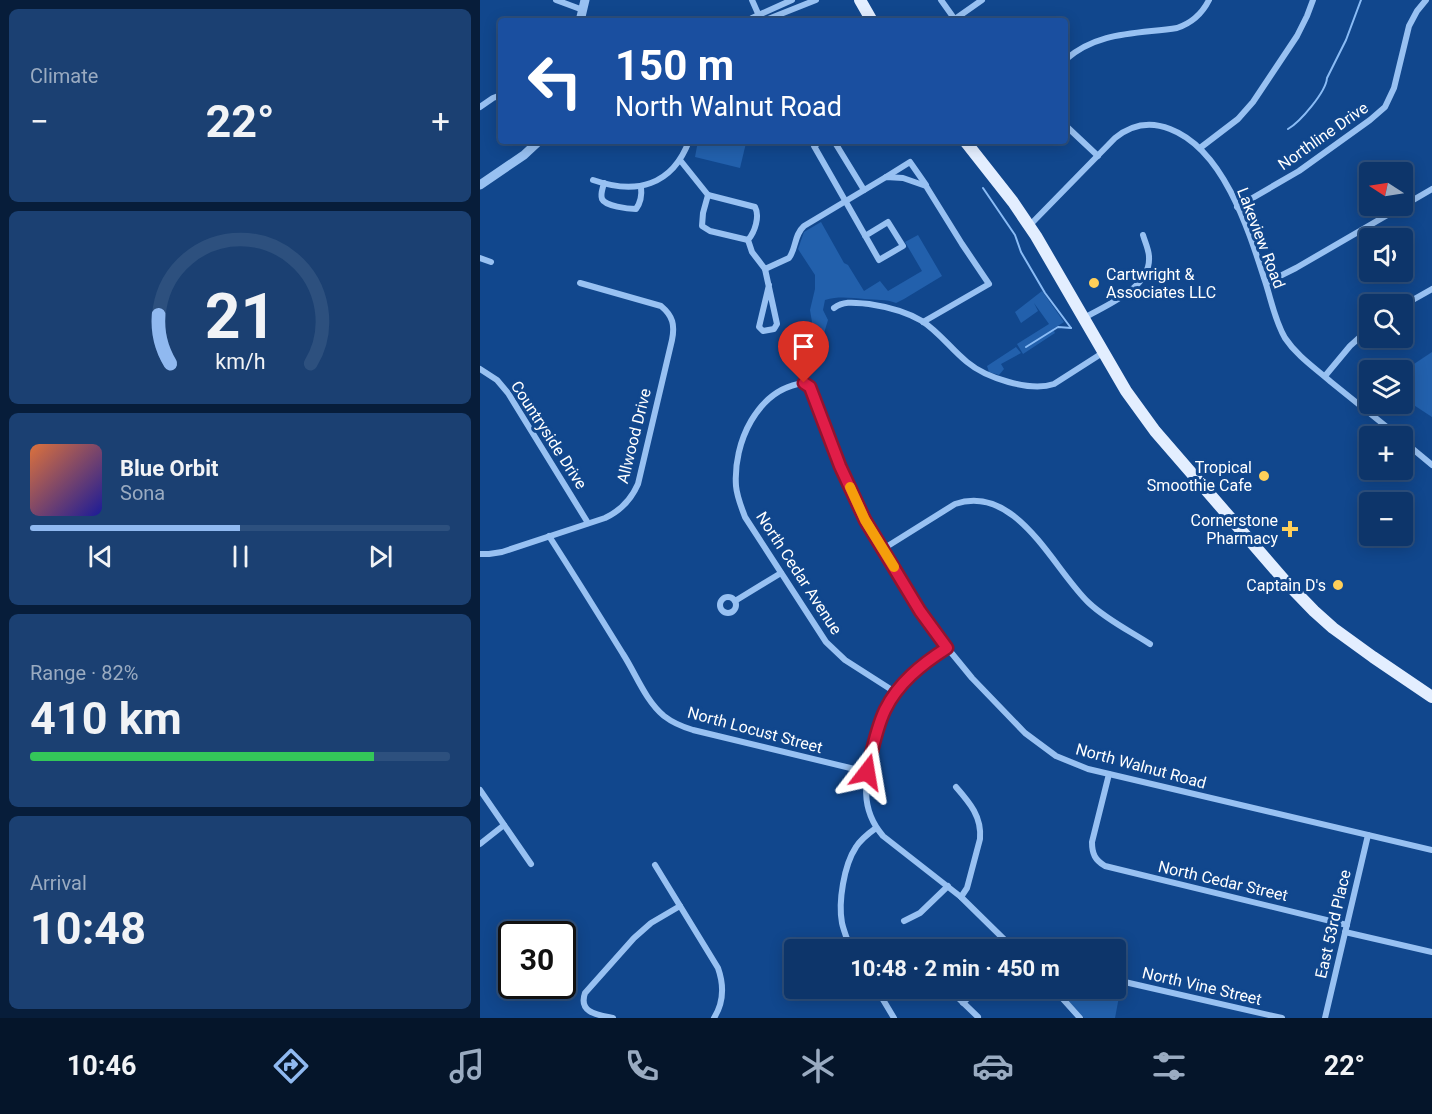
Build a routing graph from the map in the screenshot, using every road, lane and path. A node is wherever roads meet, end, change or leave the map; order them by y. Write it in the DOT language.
graph roads {
  1 [pos="556,0"];
  2 [pos="752,0"];
  3 [pos="792,0"];
  4 [pos="816,0"];
  5 [pos="860,0"];
  6 [pos="941,0"];
  7 [pos="982,0"];
  8 [pos="1209,0"];
  9 [pos="1312,0"];
  10 [pos="1426,0"];
  11 [pos="584,5"];
  12 [pos="761,18"];
  13 [pos="763,18"];
  14 [pos="764,18"];
  15 [pos="870,18"];
  16 [pos="954,18"];
  17 [pos="959,18"];
  18 [pos="1068,58"];
  19 [pos="498,96"];
  20 [pos="480,107"];
  21 [pos="1068,128"];
  22 [pos="536,144"];
  23 [pos="688,144"];
  24 [pos="817,144"];
  25 [pos="836,144"];
  26 [pos="967,144"];
  27 [pos="1200,148"];
  28 [pos="1098,156"];
  29 [pos="680,160"];
  30 [pos="886,177"];
  31 [pos="593,180"];
  32 [pos="604,183"];
  33 [pos="480,185"];
  34 [pos="926,186"];
  35 [pos="641,187"];
  36 [pos="1432,189"];
  37 [pos="864,190"];
  38 [pos="708,195"];
  39 [pos="846,202"];
  40 [pos="1237,207"];
  41 [pos="1029,226"];
  42 [pos="1143,235"];
  43 [pos="865,236"];
  44 [pos="748,240"];
  45 [pos="480,258"];
  46 [pos="491,262"];
  47 [pos="765,269"];
  48 [pos="580,283"];
  49 [pos="1266,283"];
  50 [pos="768,285"];
  51 [pos="1432,289"];
  52 [pos="1413,300"];
  53 [pos="834,308"];
  54 [pos="1084,318"];
  55 [pos="923,322"];
  56 [pos="1359,338"];
  57 [pos="1104,352"];
  58 [pos="480,369"];
  59 [pos="1325,376"];
  60 [pos="792,386"];
  61 [pos="1386,426"];
  62 [pos="1413,449"];
  63 [pos="1432,465"];
  64 [pos="588,524"];
  65 [pos="549,536"];
  66 [pos="883,549"];
  67 [pos="480,554"];
  68 [pos="781,573"];
  69 [pos="735,601"];
  70 [pos="1150,644"];
  71 [pos="947,648"];
  72 [pos="895,692"];
  73 [pos="1432,697"];
  74 [pos="867,772"];
  75 [pos="1109,774"];
  76 [pos="956,787"];
  77 [pos="480,790"];
  78 [pos="504,825"];
  79 [pos="876,828"];
  80 [pos="1368,835"];
  81 [pos="480,844"];
  82 [pos="1432,850"];
  83 [pos="531,864"];
  84 [pos="655,866"];
  85 [pos="948,886"];
  86 [pos="961,897"];
  87 [pos="680,906"];
  88 [pos="904,921"];
  89 [pos="1346,928"];
  90 [pos="847,939"];
  91 [pos="1004,939"];
  92 [pos="1432,952"];
  93 [pos="1126,982"];
  94 [pos="883,999"];
  95 [pos="959,999"];
  96 [pos="967,999"];
  97 [pos="1063,999"];
  98 [pos="963,1003"];
  99 [pos="978,1017"];
  100 [pos="613,1018"];
  101 [pos="714,1018"];
  102 [pos="894,1018"];
  103 [pos="1080,1018"];
  104 [pos="1282,1018"];
  105 [pos="1325,1018"];
  1 -- 11 [label="street"];
  2 -- 12 [label="street"];
  3 -- 13 [label="street"];
  4 -- 14 [label="street"];
  5 -- 15 [label="main road"];
  6 -- 16 [label="street"];
  7 -- 17 [label="street"];
  8 -- 18 [label="street"];
  9 -- 27 [label="street"];
  10 -- 40 [label="street, Northline Drive"];
  19 -- 20 [label="street"];
  21 -- 28 [label="street"];
  22 -- 33 [label="street"];
  23 -- 29 [label="street"];
  24 -- 39 [label="street"];
  25 -- 37 [label="street"];
  26 -- 41 [label="main road"];
  27 -- 28 [label="street, Lakeview Road"];
  27 -- 40 [label="street, Lakeview Road"];
  28 -- 41 [label="street, Lakeview Road"];
  29 -- 35 [label="street"];
  29 -- 38 [label="street"];
  30 -- 34 [label="street"];
  30 -- 34 [label="street"];
  30 -- 37 [label="street"];
  31 -- 32 [label="street"];
  32 -- 35 [label="street"];
  32 -- 35 [label="street"];
  34 -- 55 [label="street"];
  36 -- 49 [label="street"];
  37 -- 39 [label="street"];
  38 -- 44 [label="street"];
  38 -- 44 [label="street"];
  39 -- 43 [label="street"];
  39 -- 47 [label="street"];
  40 -- 49 [label="street, Lakeview Road"];
  41 -- 54 [label="main road"];
  42 -- 54 [label="street"];
  43 -- 43 [label="street"];
  44 -- 47 [label="street"];
  45 -- 46 [label="street"];
  47 -- 50 [label="street"];
  48 -- 64 [label="street, Allwood Drive"];
  49 -- 59 [label="street, Lakeview Road"];
  50 -- 50 [label="street"];
  51 -- 52 [label="street"];
  53 -- 55 [label="street"];
  54 -- 57 [label="main road"];
  55 -- 57 [label="street"];
  56 -- 59 [label="street"];
  57 -- 73 [label="main road"];
  58 -- 64 [label="street, Countryside Drive"];
  59 -- 61 [label="street, Lakeview Road"];
  60 -- 66 [label="street, North Walnut Road"];
  60 -- 68 [label="street, North Cedar Avenue"];
  62 -- 63 [label="street"];
  64 -- 65 [label="street, Allwood Drive"];
  65 -- 67 [label="street, Allwood Drive"];
  65 -- 74 [label="street, North Locust Street"];
  66 -- 70 [label="street"];
  66 -- 71 [label="street, North Walnut Road"];
  68 -- 69 [label="street"];
  68 -- 72 [label="street, North Cedar Avenue"];
  71 -- 72 [label="street"];
  71 -- 75 [label="street, North Walnut Road"];
  72 -- 74 [label="street"];
  74 -- 79 [label="street"];
  75 -- 80 [label="street, North Walnut Road"];
  75 -- 89 [label="street, North Cedar Street"];
  76 -- 86 [label="street"];
  77 -- 78 [label="street"];
  78 -- 81 [label="street"];
  78 -- 83 [label="street"];
  79 -- 85 [label="street"];
  79 -- 90 [label="street"];
  80 -- 82 [label="street, North Walnut Road"];
  80 -- 89 [label="street, East 53rd Place"];
  84 -- 87 [label="street"];
  85 -- 86 [label="street"];
  85 -- 88 [label="street"];
  86 -- 91 [label="street"];
  87 -- 100 [label="street"];
  87 -- 101 [label="street"];
  89 -- 92 [label="street, North Cedar Street"];
  89 -- 105 [label="street, East 53rd Place"];
  93 -- 104 [label="street, North Vine Street"];
  94 -- 102 [label="street"];
  95 -- 98 [label="street"];
  96 -- 98 [label="street"];
  97 -- 103 [label="street"];
  98 -- 99 [label="street"];
}
